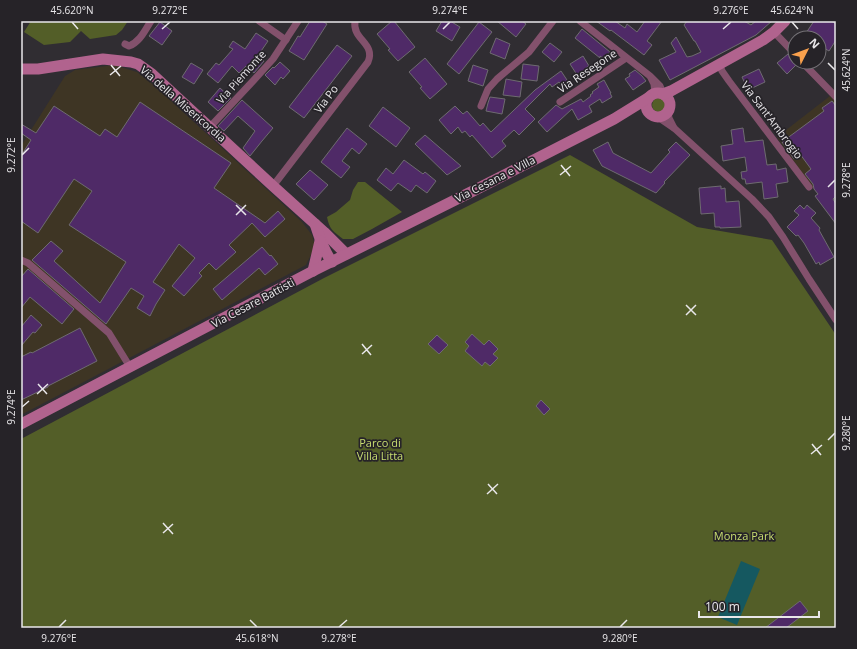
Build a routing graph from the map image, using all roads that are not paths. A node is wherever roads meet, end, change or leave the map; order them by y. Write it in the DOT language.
graph roads {
  1 [pos="151,21"];
  2 [pos="258,21"];
  3 [pos="298,21"];
  4 [pos="354,21"];
  5 [pos="553,21"];
  6 [pos="580,21"];
  7 [pos="785,21"];
  8 [pos="774,32"];
  9 [pos="286,40"];
  10 [pos="125,44"];
  11 [pos="787,46"];
  12 [pos="626,58"];
  13 [pos="719,64"];
  14 [pos="21,69"];
  15 [pos="810,70"];
  16 [pos="836,97"];
  17 [pos="661,100"];
  18 [pos="560,102"];
  19 [pos="481,106"];
  20 [pos="653,115"];
  21 [pos="614,119"];
  22 [pos="210,127"];
  23 [pos="674,128"];
  24 [pos="273,186"];
  25 [pos="809,187"];
  26 [pos="315,223"];
  27 [pos="376,239"];
  28 [pos="320,241"];
  29 [pos="346,254"];
  30 [pos="21,260"];
  31 [pos="332,262"];
  32 [pos="313,271"];
  33 [pos="836,320"];
  34 [pos="130,367"];
  35 [pos="21,424"];
  1 -- 10 [label="street"];
  2 -- 9 [label="street"];
  3 -- 9 [label="street, Via Piemonte"];
  4 -- 24 [label="street, Via Po"];
  5 -- 19 [label="street"];
  6 -- 12 [label="street"];
  7 -- 8 [label="main road, Via Cesana e Villa"];
  8 -- 11 [label="street"];
  8 -- 13 [label="main road, Via Cesana e Villa"];
  9 -- 22 [label="street, Via Piemonte"];
  12 -- 17 [label="street"];
  12 -- 18 [label="street, Via Resegone"];
  13 -- 17 [label="main road, Via Cesana e Villa"];
  13 -- 25 [label="street, Via Sant'Ambrogio"];
  14 -- 22 [label="main road, Via della Misericordia"];
  15 -- 16 [label="street"];
  17 -- 20 [label="main road"];
  17 -- 20 [label="main road"];
  17 -- 21 [label="main road, Via Cesana e Villa"];
  17 -- 23 [label="street"];
  20 -- 21 [label="main road, Via Cesana e Villa"];
  20 -- 23 [label="street"];
  21 -- 27 [label="main road, Via Cesana e Villa"];
  22 -- 24 [label="main road, Via della Misericordia"];
  23 -- 33 [label="street"];
  24 -- 26 [label="main road, Via della Misericordia"];
  26 -- 28 [label="main road"];
  26 -- 29 [label="main road, Via della Misericordia"];
  27 -- 29 [label="main road, Via Cesare Battisti"];
  28 -- 31 [label="main road"];
  28 -- 32 [label="main road"];
  29 -- 31 [label="main road, Via Cesare Battisti"];
  30 -- 34 [label="street"];
  31 -- 32 [label="main road, Via Cesare Battisti"];
  32 -- 34 [label="main road, Via Cesare Battisti"];
  34 -- 35 [label="main road, Via Cesare Battisti"];
}
